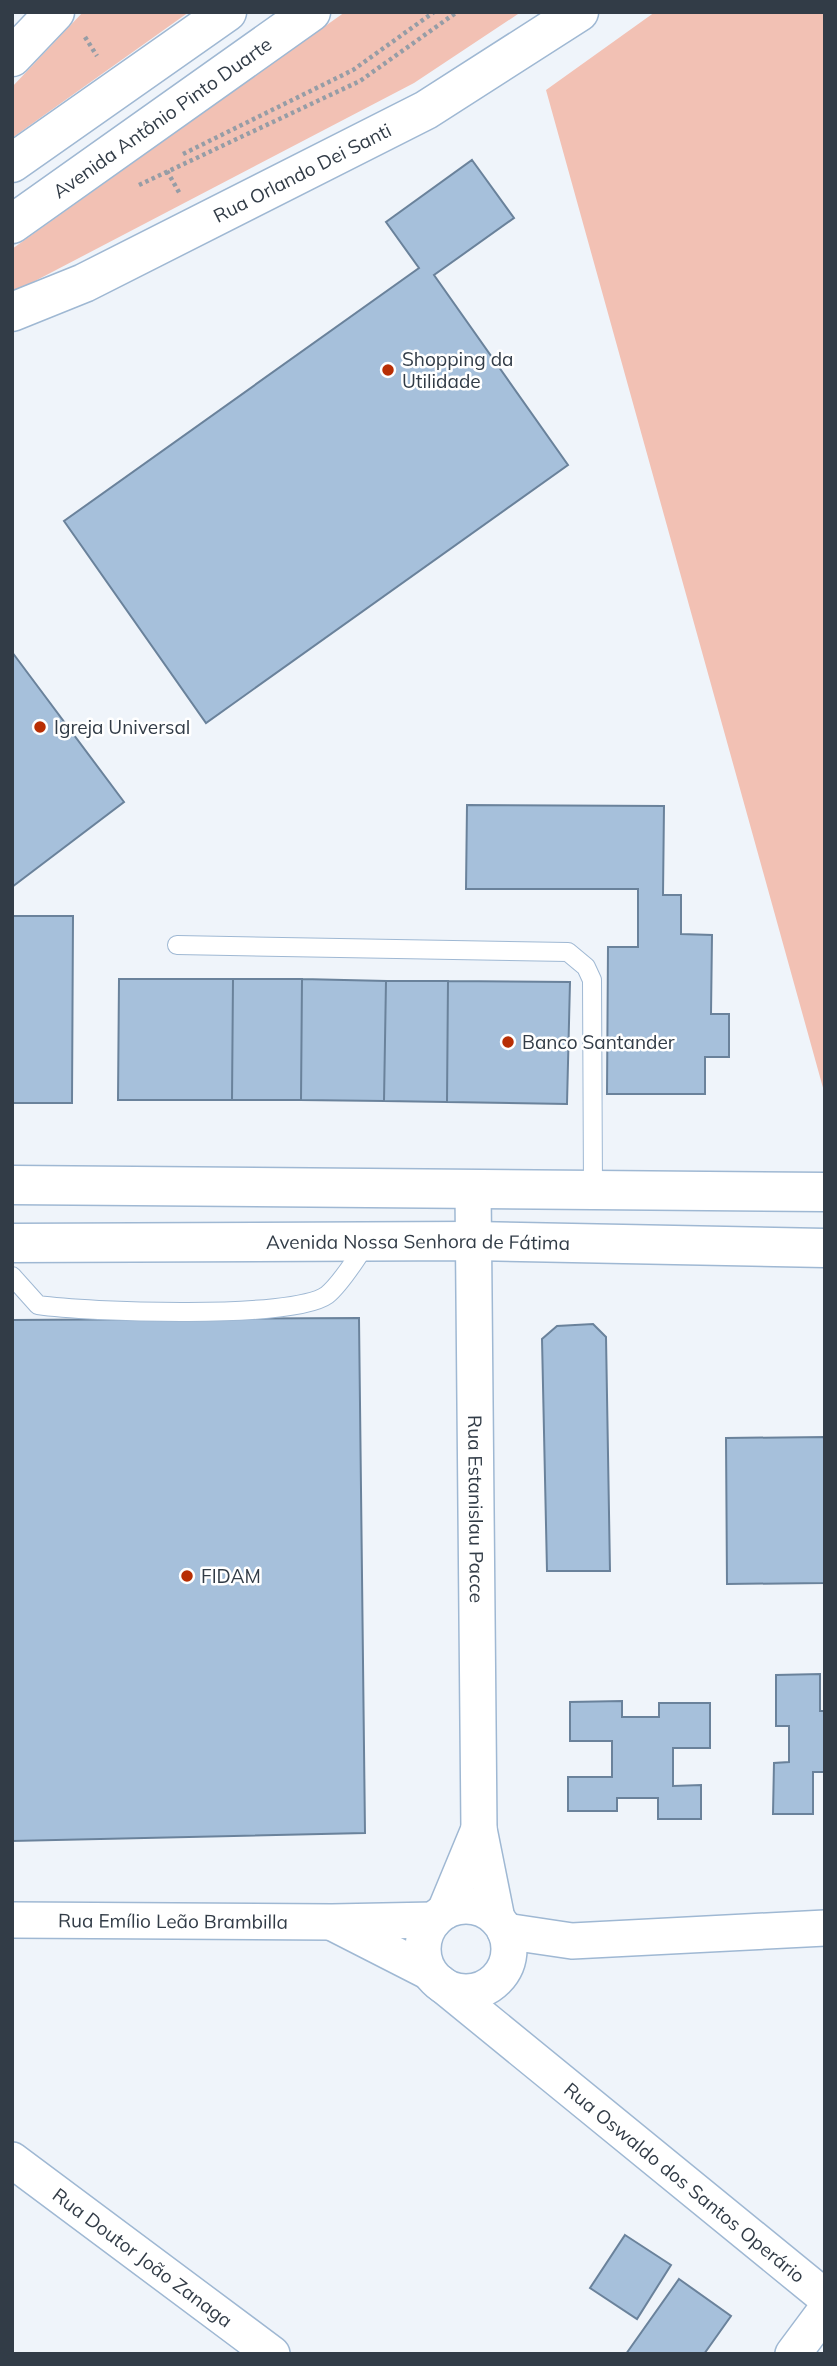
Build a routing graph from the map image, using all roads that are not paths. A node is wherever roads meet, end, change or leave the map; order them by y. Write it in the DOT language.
graph roads {
  1 [pos="55,12"];
  2 [pos="227,12"];
  3 [pos="311,12"];
  4 [pos="579,12"];
  5 [pos="12,57"];
  6 [pos="12,163"];
  7 [pos="12,224"];
  8 [pos="12,312"];
  9 [pos="177,945"];
  10 [pos="12,1185"];
  11 [pos="473,1189"];
  12 [pos="593,1190"];
  13 [pos="825,1192"];
  14 [pos="369,1241"];
  15 [pos="473,1241"];
  16 [pos="12,1242"];
  17 [pos="825,1248"];
  18 [pos="12,1276"];
  19 [pos="479,1829"];
  20 [pos="440,1915"];
  21 [pos="12,1920"];
  22 [pos="332,1922"];
  23 [pos="501,1925"];
  24 [pos="825,1928"];
  25 [pos="572,1941"];
  26 [pos="434,1977"];
  27 [pos="497,1978"];
  28 [pos="545,2069"];
  29 [pos="12,2160"];
  30 [pos="825,2297"];
  31 [pos="825,2311"];
  32 [pos="272,2354"];
  33 [pos="793,2354"];
  1 -- 5 [label="main road"];
  2 -- 6 [label="main road"];
  3 -- 7 [label="main road, Avenida Antônio Pinto Duarte"];
  4 -- 8 [label="main road, Rua Orlando Dei Santi"];
  9 -- 12 [label="lane"];
  10 -- 11 [label="main road"];
  11 -- 12 [label="main road"];
  11 -- 15 [label="street, Rua Estanislau Pacce"];
  12 -- 13 [label="main road"];
  14 -- 15 [label="main road, Avenida Nossa Senhora de Fátima"];
  14 -- 16 [label="main road, Avenida Nossa Senhora de Fátima"];
  14 -- 18 [label="lane"];
  15 -- 17 [label="main road, Avenida Nossa Senhora de Fátima"];
  15 -- 19 [label="street, Rua Estanislau Pacce"];
  19 -- 20 [label="street, Rua Estanislau Pacce"];
  19 -- 23 [label="street, Rua Estanislau Pacce"];
  20 -- 22 [label="street, Rua Emílio Leão Brambilla"];
  20 -- 23 [label="street"];
  20 -- 26 [label="street"];
  21 -- 22 [label="street, Rua Emílio Leão Brambilla"];
  22 -- 26 [label="street, Rua Emílio Leão Brambilla"];
  23 -- 25 [label="street"];
  23 -- 27 [label="street"];
  24 -- 25 [label="street"];
  25 -- 27 [label="street"];
  26 -- 27 [label="street"];
  26 -- 28 [label="street, Rua Oswaldo dos Santos Operário"];
  27 -- 28 [label="street, Rua Oswaldo dos Santos Operário"];
  28 -- 30 [label="street, Rua Oswaldo dos Santos Operário"];
  29 -- 32 [label="street, Rua Doutor João Zanaga"];
  31 -- 33 [label="street"];
}
